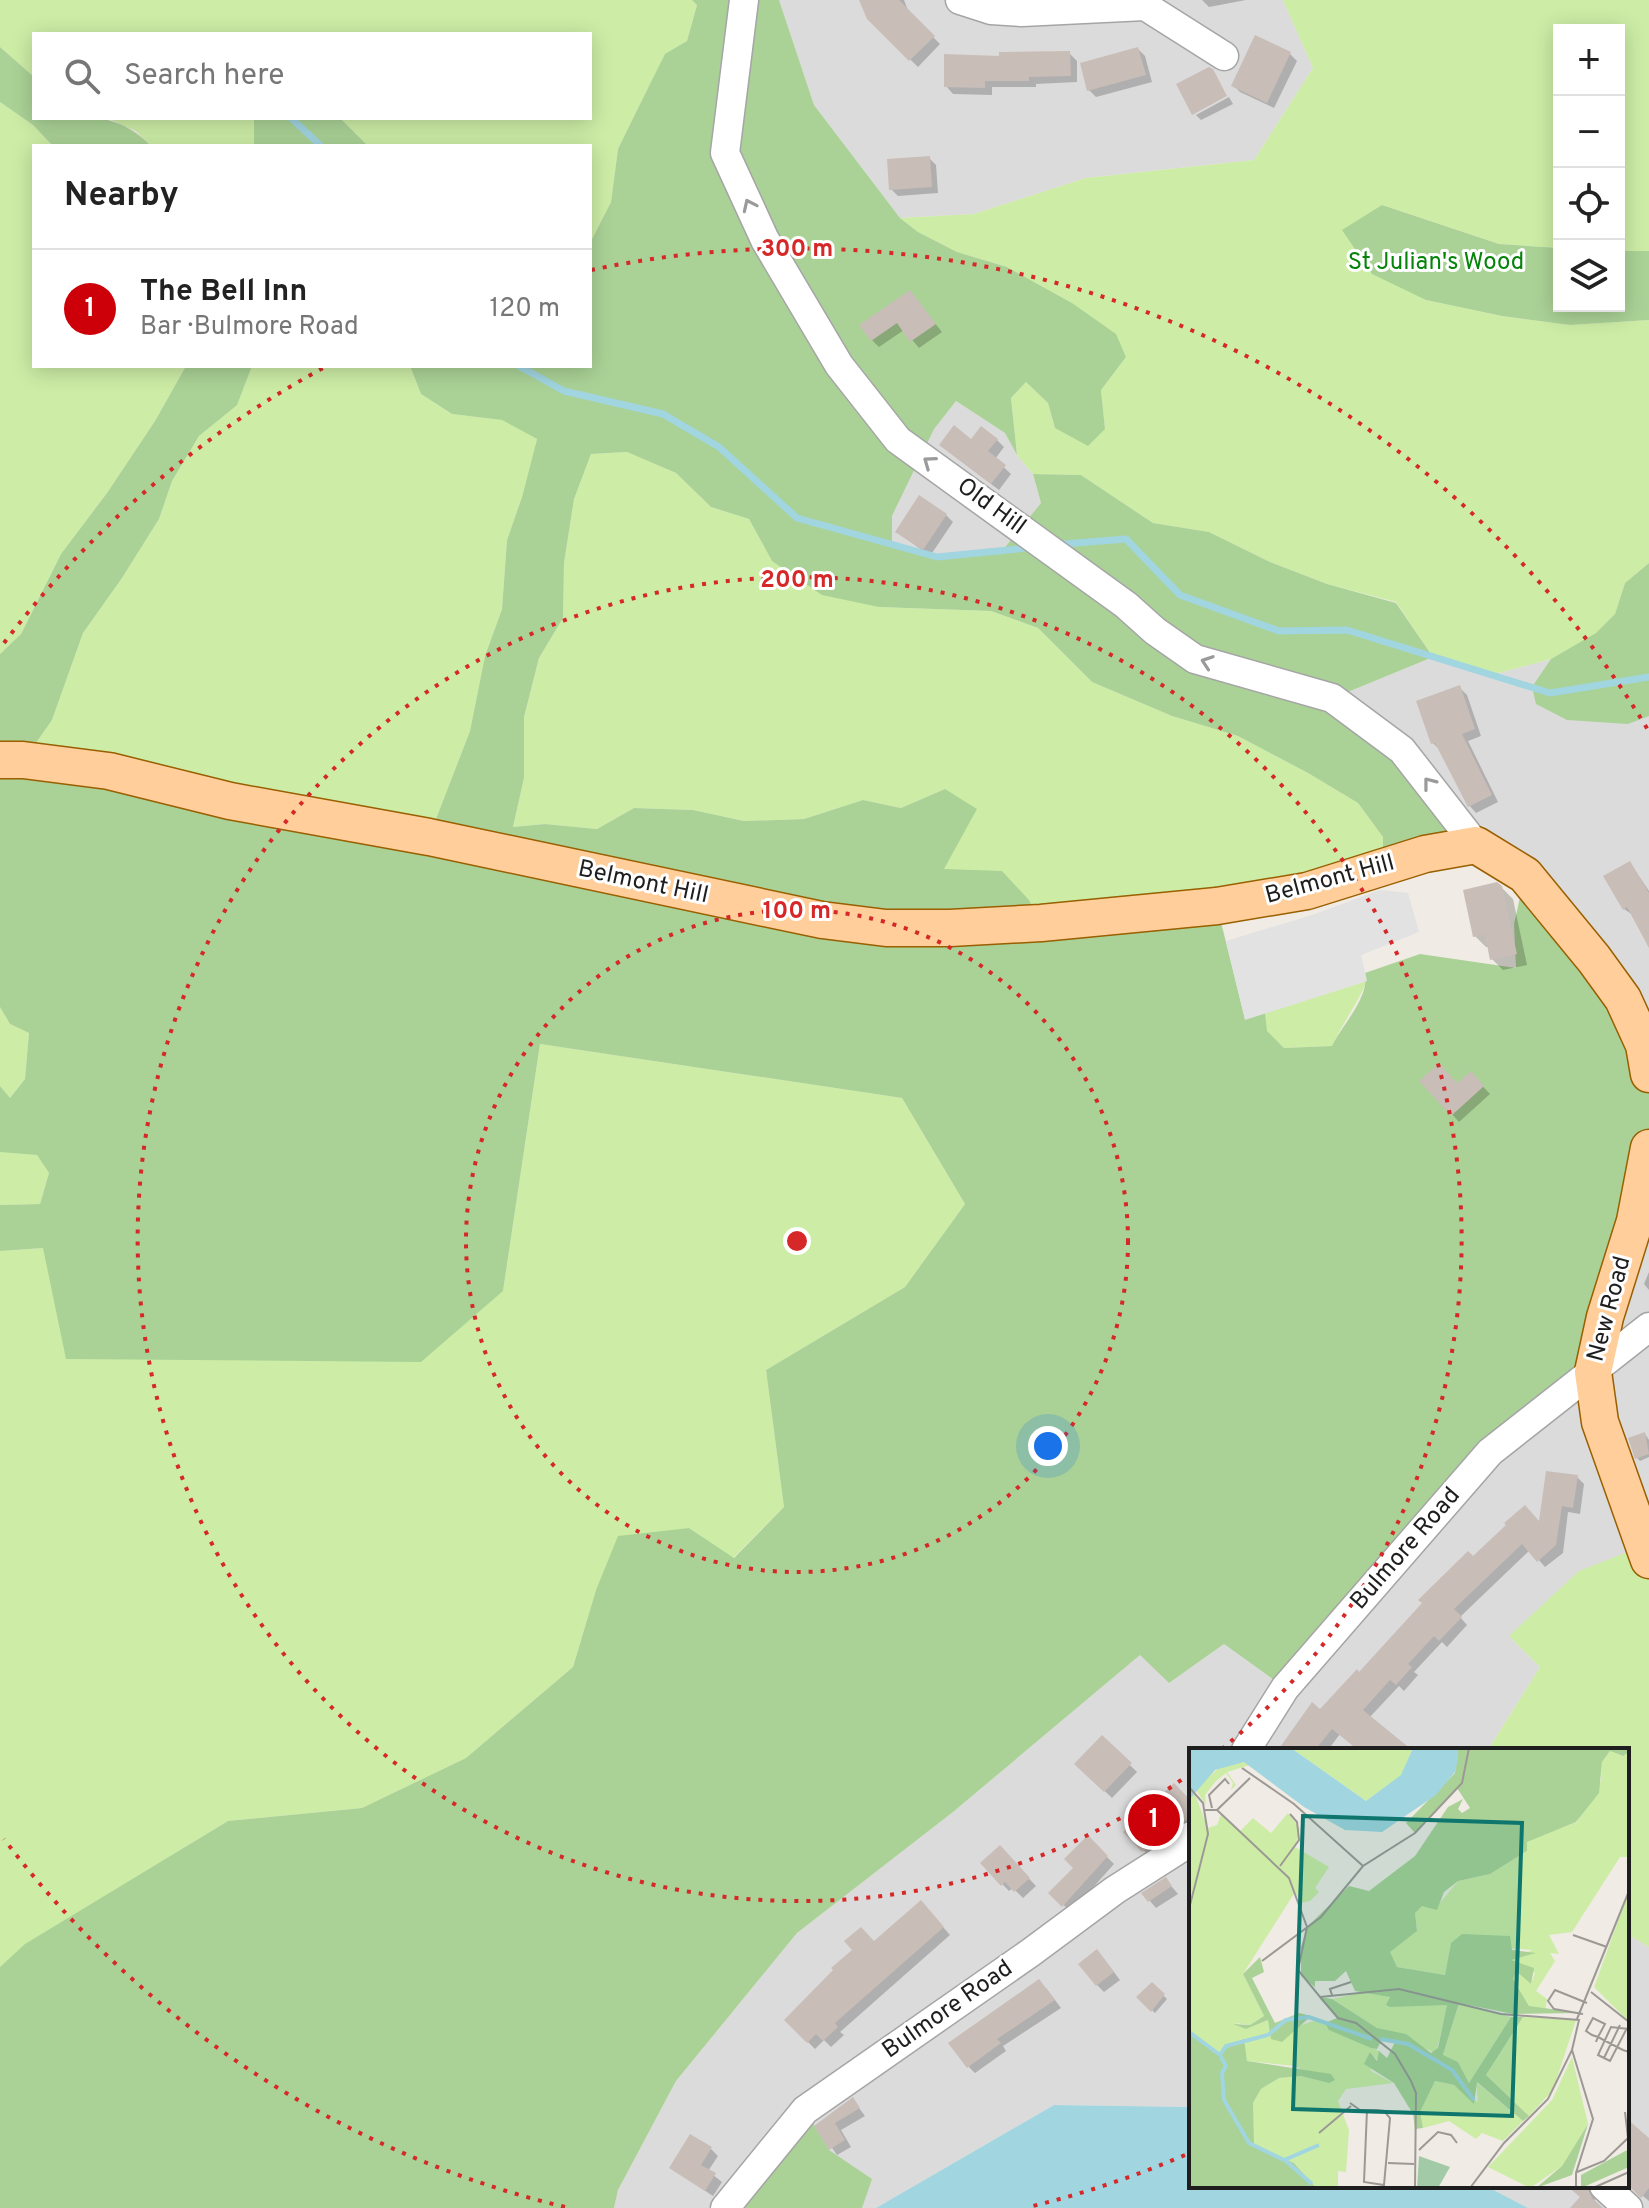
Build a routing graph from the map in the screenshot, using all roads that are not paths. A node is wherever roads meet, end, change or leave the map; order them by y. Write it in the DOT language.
graph roads {
  1 [pos="744,0"];
  2 [pos="960,0"];
  3 [pos="1091,4"];
  4 [pos="1224,56"];
  5 [pos="0,760"];
  6 [pos="1476,845"];
  7 [pos="1649,1074"];
  8 [pos="1649,1148"];
  9 [pos="1649,1327"];
  10 [pos="1593,1372"];
  11 [pos="1649,1560"];
  12 [pos="1247,1748"];
  13 [pos="1189,1844"];
  14 [pos="1606,2188"];
  15 [pos="725,2208"];
  16 [pos="1628,2208"];
  6 -- 1 [label="street, Old Hill, one-way"];
  2 -- 3 [label="street"];
  3 -- 4 [label="street"];
  5 -- 6 [label="main road, Belmont Hill"];
  6 -- 7 [label="main road"];
  8 -- 10 [label="main road, New Road"];
  9 -- 10 [label="street, Bulmore Road"];
  10 -- 11 [label="main road, New Road"];
  10 -- 12 [label="street, Bulmore Road"];
  13 -- 15 [label="street, Bulmore Road"];
  14 -- 16 [label="street"];
}
